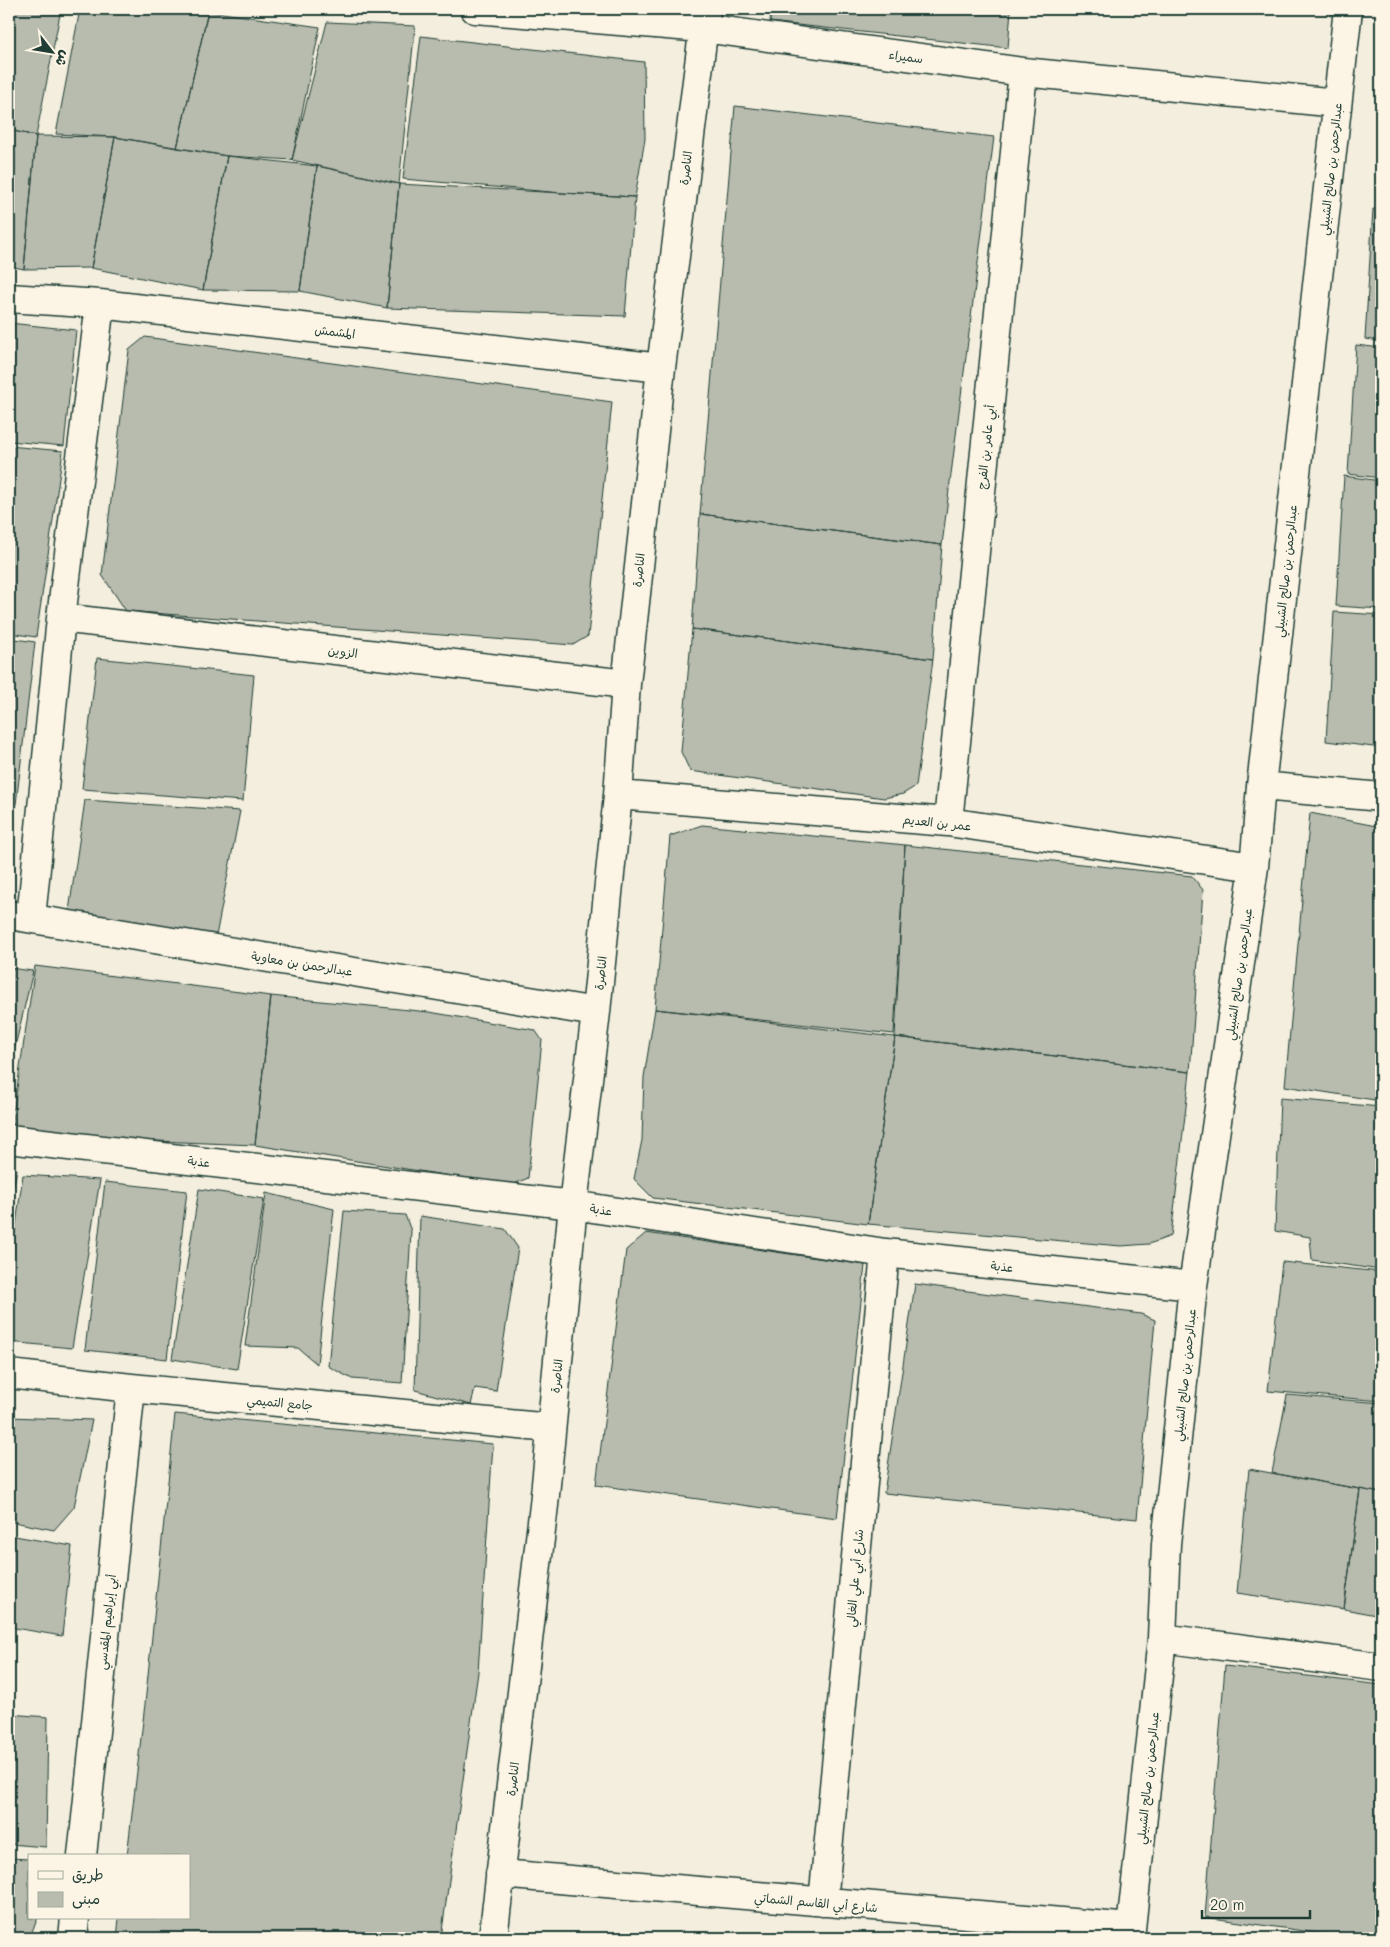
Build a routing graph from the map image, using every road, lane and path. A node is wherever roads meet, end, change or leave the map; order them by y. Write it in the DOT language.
graph roads {
  1 [pos="475,9"];
  2 [pos="1348,9"];
  3 [pos="704,18"];
  4 [pos="1023,72"];
  5 [pos="1337,103"];
  6 [pos="9,298"];
  7 [pos="100,304"];
  8 [pos="661,368"];
  9 [pos="61,618"];
  10 [pos="626,684"];
  11 [pos="1260,786"];
  12 [pos="618,795"];
  13 [pos="1381,797"];
  14 [pos="948,822"];
  15 [pos="1254,866"];
  16 [pos="20,916"];
  17 [pos="596,1012"];
  18 [pos="9,1139"];
  19 [pos="573,1205"];
  20 [pos="885,1253"];
  21 [pos="1193,1286"];
  22 [pos="9,1374"];
  23 [pos="131,1388"];
  24 [pos="551,1428"];
  25 [pos="1162,1638"];
  26 [pos="1381,1667"];
  27 [pos="82,1854"];
  28 [pos="500,1874"];
  29 [pos="822,1902"];
  30 [pos="75,1920"];
  31 [pos="1130,1933"];
  32 [pos="73,1938"];
  33 [pos="493,1938"];
  1 -- 3 [label="street, سميراء"];
  2 -- 5 [label="street, عبدالرحمن بن صالح الشبيلي"];
  3 -- 4 [label="street, سميراء"];
  3 -- 8 [label="street, الناصرة"];
  4 -- 5 [label="street, سميراء"];
  4 -- 14 [label="street, أبي عامر بن الفرج"];
  5 -- 11 [label="street, عبدالرحمن بن صالح الشبيلي"];
  6 -- 7 [label="street, المشمش"];
  7 -- 8 [label="street, المشمش"];
  7 -- 9 [label="street"];
  8 -- 10 [label="street, الناصرة"];
  9 -- 10 [label="street, الزوين"];
  9 -- 16 [label="street"];
  10 -- 12 [label="street, الناصرة"];
  11 -- 13 [label="street"];
  11 -- 15 [label="street, عبدالرحمن بن صالح الشبيلي"];
  12 -- 14 [label="street, عمر بن العديم"];
  12 -- 17 [label="street, الناصرة"];
  14 -- 15 [label="street, عمر بن العديم"];
  15 -- 21 [label="street, عبدالرحمن بن صالح الشبيلي"];
  16 -- 17 [label="street, عبدالرحمن بن معاوية"];
  17 -- 19 [label="street, الناصرة"];
  18 -- 19 [label="street, عذبة"];
  19 -- 20 [label="street, عذبة"];
  19 -- 24 [label="street, الناصرة"];
  20 -- 21 [label="street, عذبة"];
  20 -- 29 [label="street, شارع أبي علي الغالي"];
  21 -- 25 [label="street, عبدالرحمن بن صالح الشبيلي"];
  22 -- 23 [label="street, جامع التميمي"];
  23 -- 24 [label="street, جامع التميمي"];
  23 -- 27 [label="street, أبي إبراهيم المقدسي"];
  24 -- 28 [label="street, الناصرة"];
  25 -- 26 [label="street"];
  25 -- 31 [label="street, عبدالرحمن بن صالح الشبيلي"];
  28 -- 29 [label="street, شارع أبي القاسم الشماتي"];
  28 -- 33 [label="street, الناصرة"];
  29 -- 31 [label="street, شارع أبي القاسم الشماتي"];
  30 -- 32 [label="street"];
}
